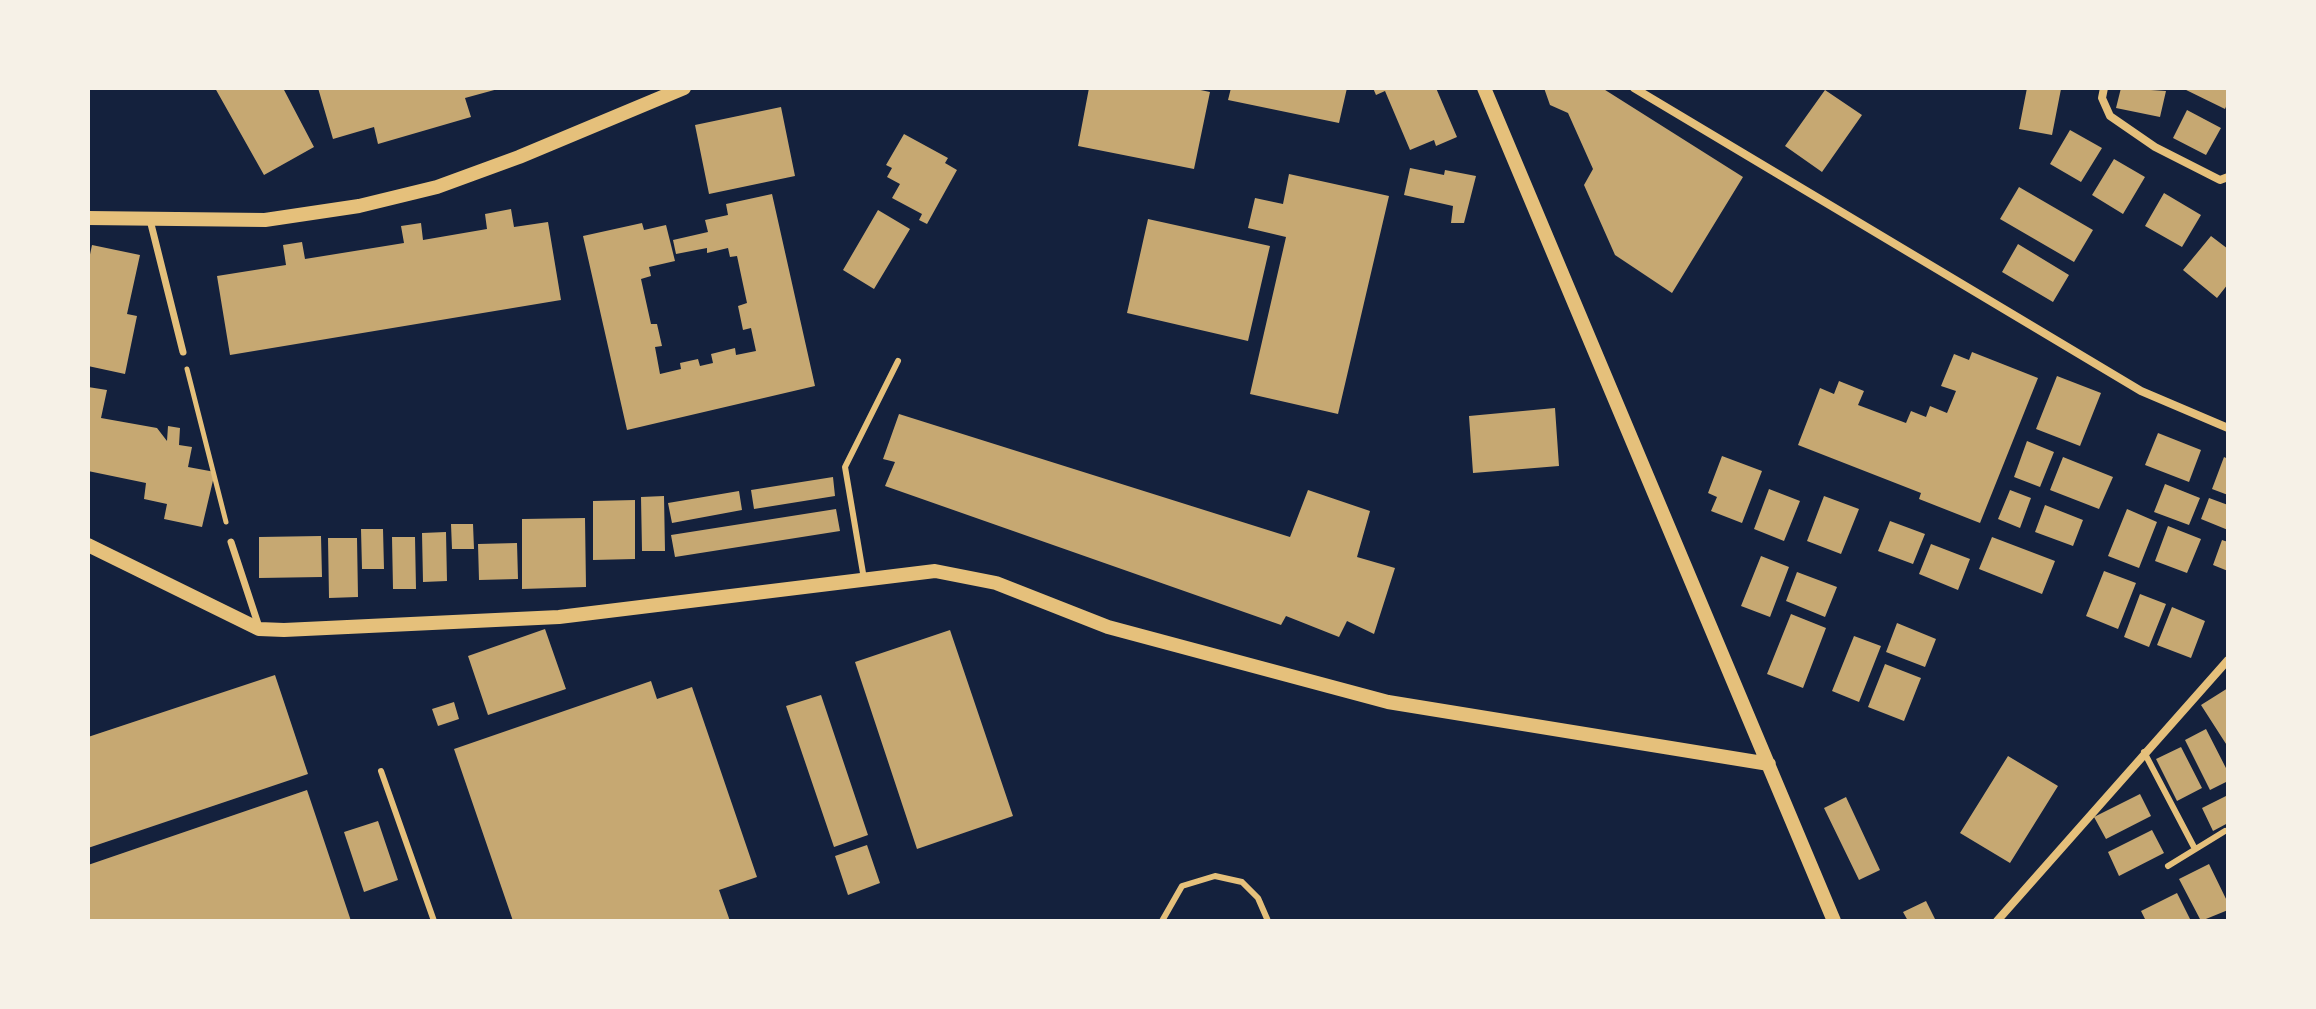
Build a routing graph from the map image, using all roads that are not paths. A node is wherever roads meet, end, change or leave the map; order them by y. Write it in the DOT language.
graph roads {
  1 [pos="684,88"];
  2 [pos="1484,88"];
  3 [pos="1634,88"];
  4 [pos="2104,88"];
  5 [pos="2228,177"];
  6 [pos="88,218"];
  7 [pos="150,220"];
  8 [pos="183,352"];
  9 [pos="898,361"];
  10 [pos="2228,428"];
  11 [pos="231,542"];
  12 [pos="88,545"];
  13 [pos="864,579"];
  14 [pos="259,629"];
  15 [pos="2228,660"];
  16 [pos="2144,752"];
  17 [pos="1769,764"];
  18 [pos="381,771"];
  19 [pos="2225,831"];
  20 [pos="2195,849"];
  21 [pos="2168,866"];
  22 [pos="434,921"];
  23 [pos="1162,921"];
  24 [pos="1268,921"];
  25 [pos="1834,921"];
  26 [pos="1997,921"];
  1 -- 7 [label="street"];
  2 -- 17 [label="street"];
  3 -- 10 [label="street"];
  4 -- 5 [label="street"];
  6 -- 7 [label="street"];
  7 -- 8 [label="street"];
  9 -- 13 [label="lane"];
  11 -- 14 [label="street"];
  12 -- 14 [label="street"];
  13 -- 14 [label="street"];
  13 -- 17 [label="street"];
  15 -- 16 [label="street"];
  16 -- 20 [label="lane"];
  16 -- 26 [label="street"];
  17 -- 25 [label="street"];
  18 -- 22 [label="lane"];
  19 -- 20 [label="lane"];
  20 -- 21 [label="lane"];
  23 -- 24 [label="lane"];
}
